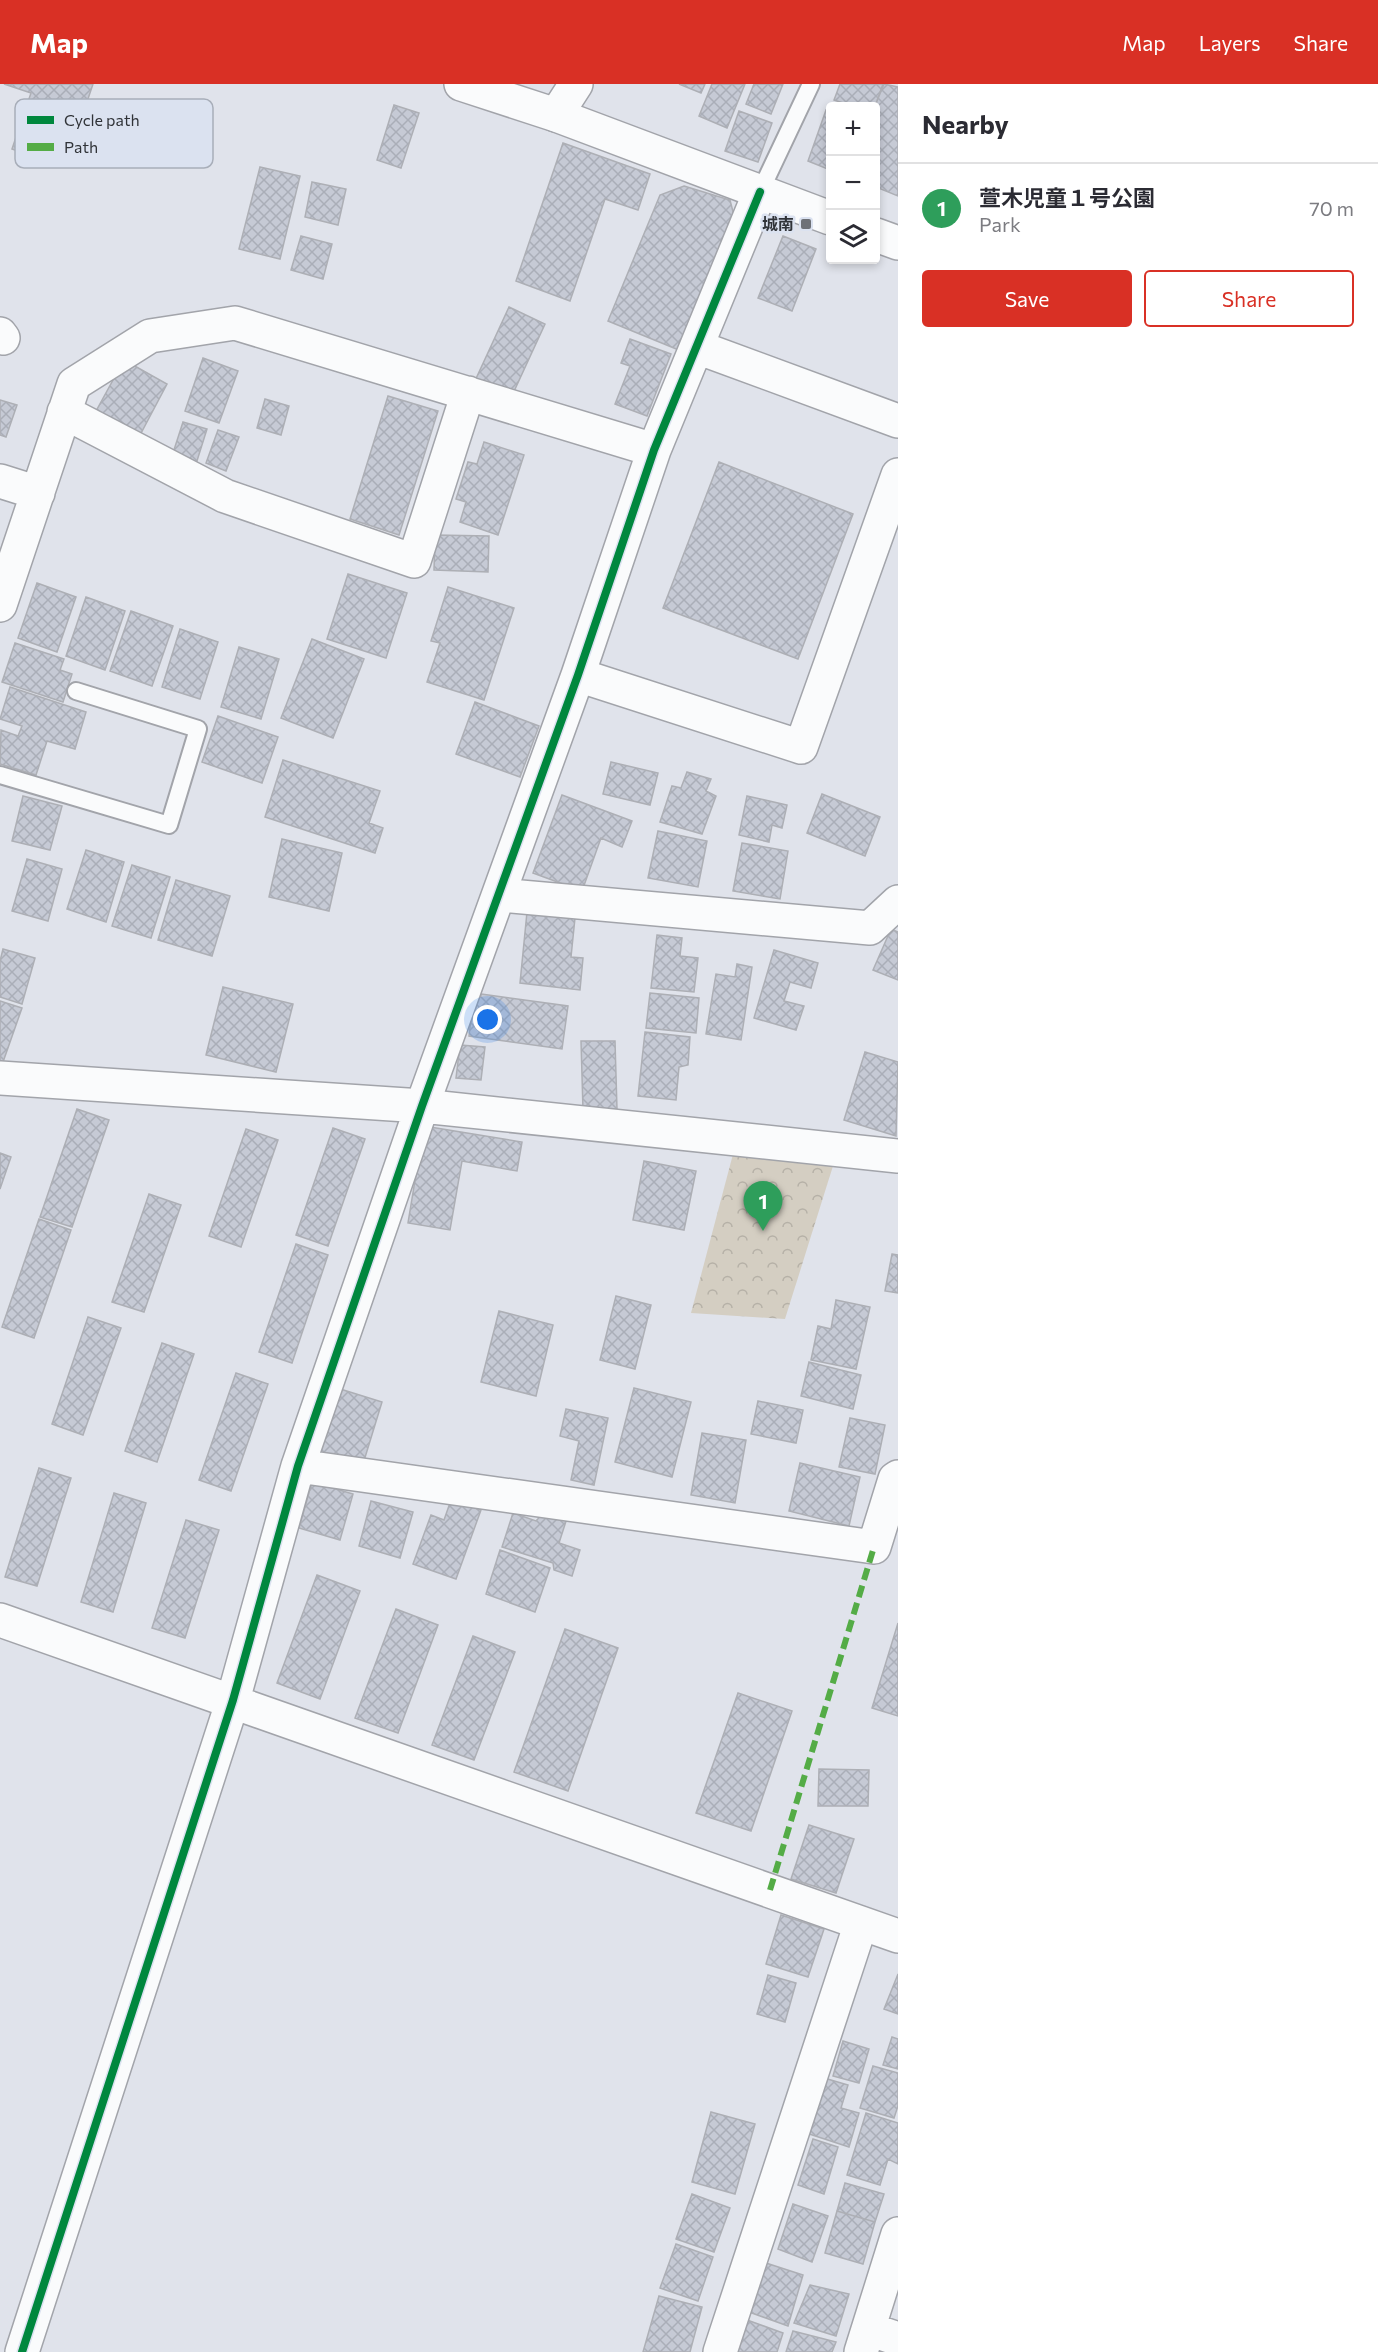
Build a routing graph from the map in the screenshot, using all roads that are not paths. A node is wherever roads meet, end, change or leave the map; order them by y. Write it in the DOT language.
graph roads {
  1 [pos="460,84"];
  2 [pos="576,84"];
  3 [pos="811,84"];
  4 [pos="556,115"];
  5 [pos="760,192"];
  6 [pos="826,216"];
  7 [pos="880,236"];
  8 [pos="898,243"];
  9 [pos="697,347"];
  10 [pos="468,393"];
  11 [pos="64,412"];
  12 [pos="898,421"];
  13 [pos="654,450"];
  14 [pos="898,475"];
  15 [pos="0,481"];
  16 [pos="38,493"];
  17 [pos="0,605"];
  18 [pos="578,675"];
  19 [pos="76,691"];
  20 [pos="0,775"];
  21 [pos="500,895"];
  22 [pos="898,902"];
  23 [pos="0,1078"];
  24 [pos="422,1106"];
  25 [pos="898,1156"];
  26 [pos="298,1466"];
  27 [pos="898,1478"];
  28 [pos="0,1620"];
  29 [pos="233,1701"];
  30 [pos="861,1923"];
  31 [pos="898,1936"];
  32 [pos="898,2234"];
  33 [pos="876,2340"];
  34 [pos="22,2352"];
  35 [pos="720,2352"];
  1 -- 4 [label="street"];
  2 -- 4 [label="street"];
  3 -- 5 [label="lane"];
  4 -- 5 [label="street"];
  5 -- 6 [label="street"];
  5 -- 9 [label="street"];
  7 -- 8 [label="street"];
  9 -- 12 [label="street"];
  9 -- 13 [label="street"];
  10 -- 11 [label="street"];
  10 -- 11 [label="street"];
  10 -- 13 [label="street"];
  11 -- 16 [label="street"];
  13 -- 18 [label="street"];
  14 -- 18 [label="street"];
  15 -- 16 [label="street"];
  16 -- 17 [label="street"];
  18 -- 21 [label="street"];
  19 -- 20 [label="lane"];
  21 -- 22 [label="street"];
  21 -- 24 [label="street"];
  23 -- 24 [label="street"];
  24 -- 25 [label="street"];
  24 -- 26 [label="street"];
  26 -- 27 [label="street"];
  26 -- 29 [label="street"];
  28 -- 29 [label="street"];
  29 -- 30 [label="street"];
  29 -- 34 [label="street"];
  30 -- 31 [label="street"];
  30 -- 35 [label="street"];
  32 -- 33 [label="street"];
}
